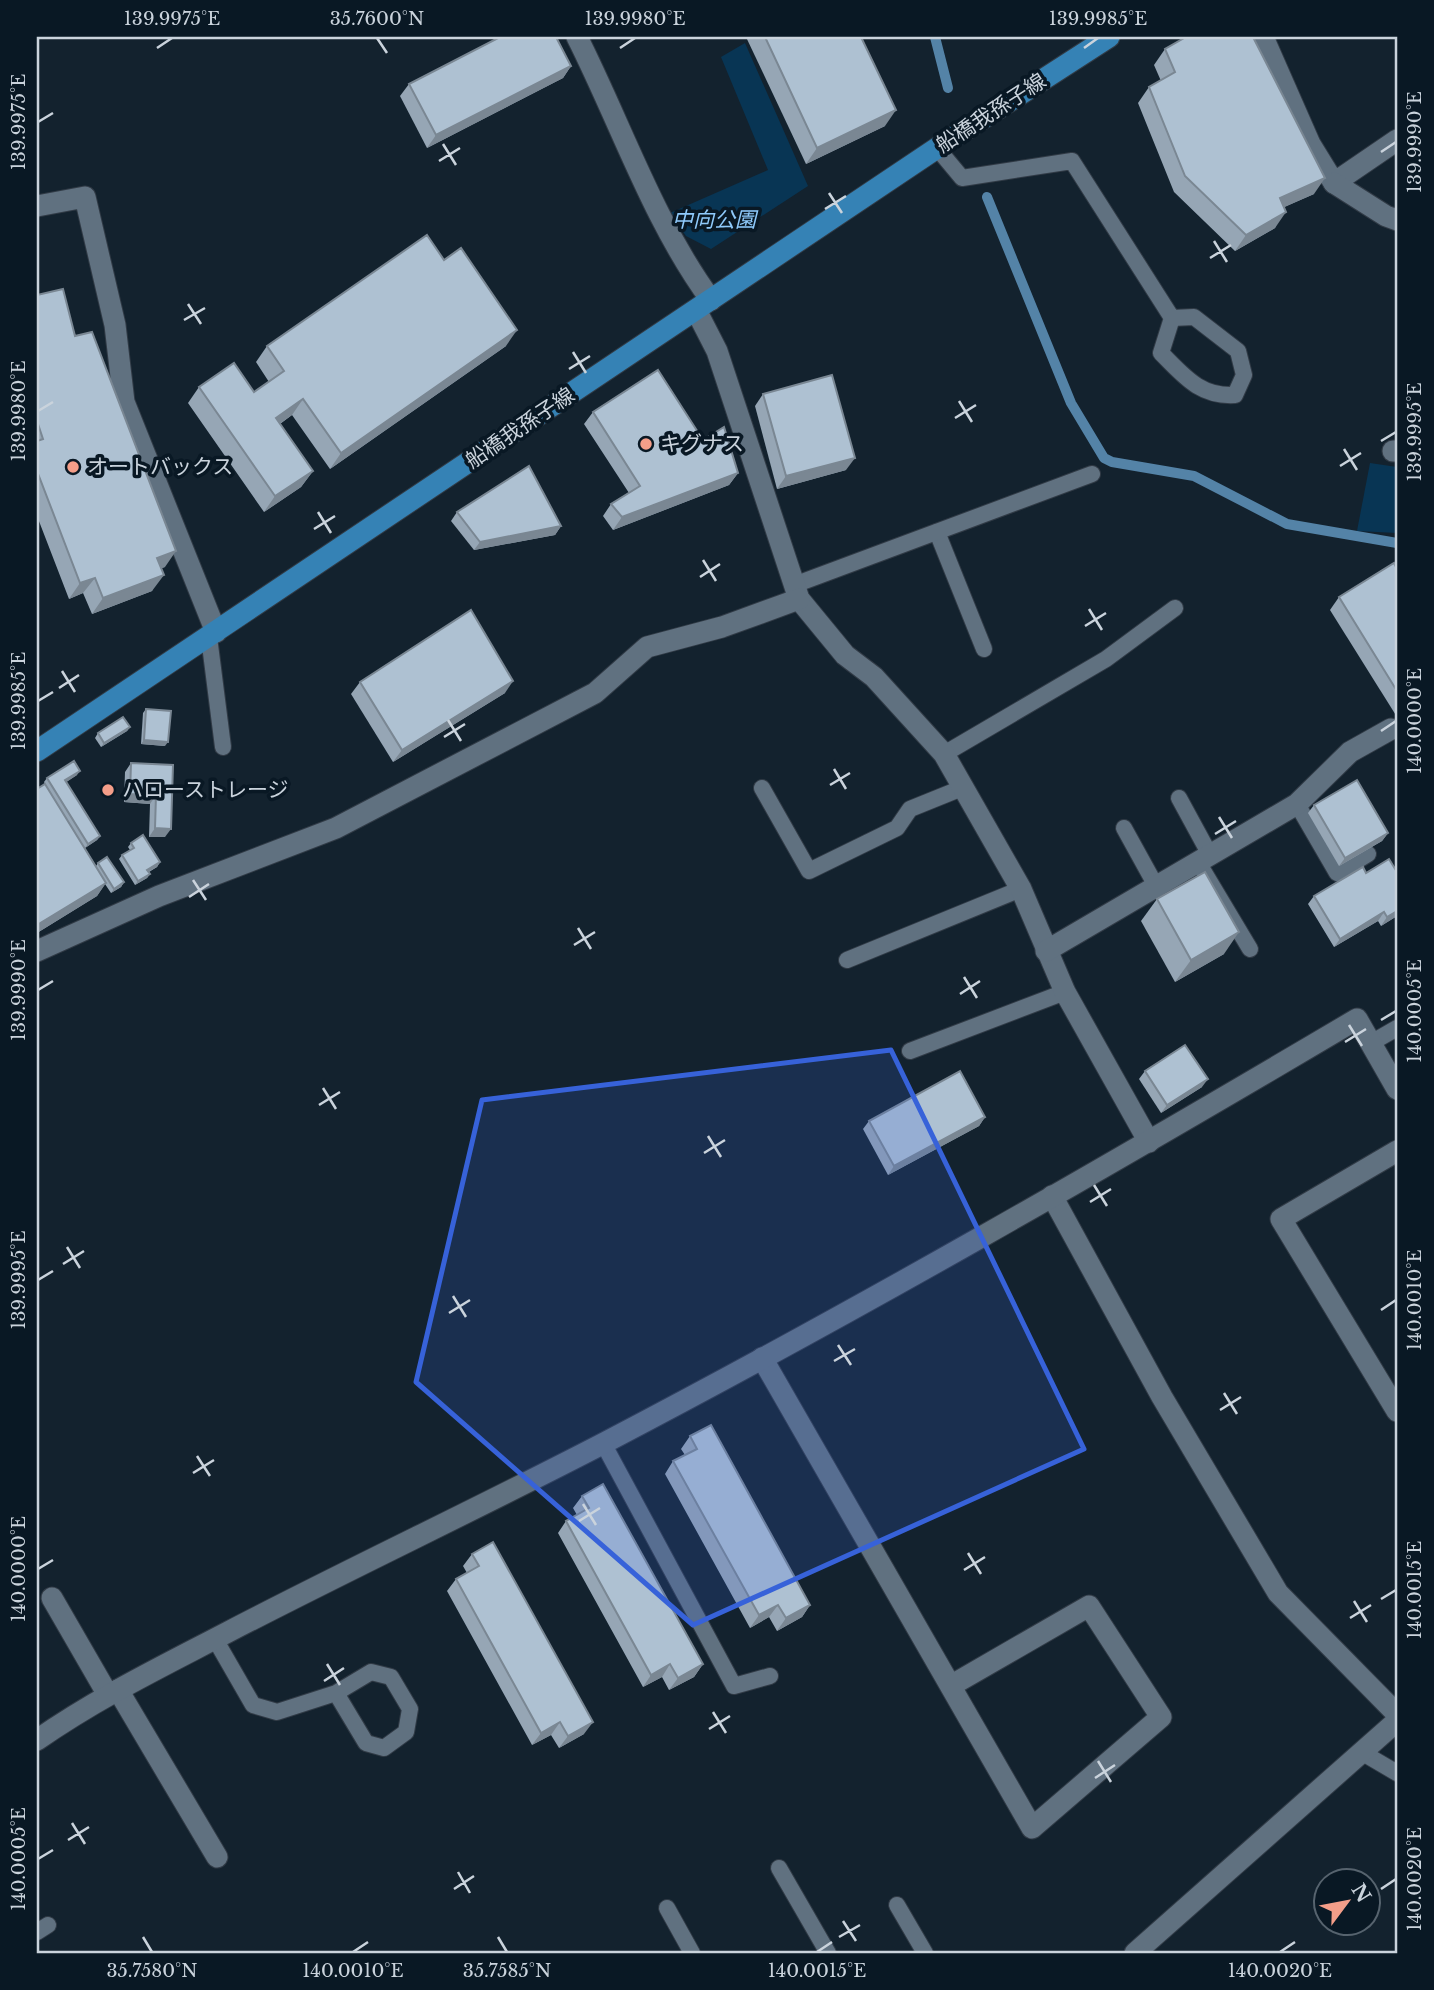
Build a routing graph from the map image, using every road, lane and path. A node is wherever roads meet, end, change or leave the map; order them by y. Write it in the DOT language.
graph roads {
  1 [pos="577,37"];
  2 [pos="1109,37"];
  3 [pos="1263,37"];
  4 [pos="1397,140"];
  5 [pos="937,148"];
  6 [pos="1334,183"];
  7 [pos="37,206"];
  8 [pos="1397,220"];
  9 [pos="703,305"];
  10 [pos="1172,318"];
  11 [pos="1092,474"];
  12 [pos="937,532"];
  13 [pos="797,592"];
  14 [pos="1175,608"];
  15 [pos="212,634"];
  16 [pos="984,649"];
  17 [pos="1391,729"];
  18 [pos="223,747"];
  19 [pos="37,751"];
  20 [pos="944,754"];
  21 [pos="762,788"];
  22 [pos="961,788"];
  23 [pos="1179,798"];
  24 [pos="1297,804"];
  25 [pos="1124,828"];
  26 [pos="1368,854"];
  27 [pos="1204,859"];
  28 [pos="1156,886"];
  29 [pos="1021,889"];
  30 [pos="1250,949"];
  31 [pos="37,951"];
  32 [pos="1046,951"];
  33 [pos="847,960"];
  34 [pos="1065,992"];
  35 [pos="1397,1028"];
  36 [pos="1371,1043"];
  37 [pos="910,1051"];
  38 [pos="1397,1089"];
  39 [pos="1149,1142"];
  40 [pos="1397,1151"];
  41 [pos="1052,1196"];
  42 [pos="762,1358"];
  43 [pos="1397,1411"];
  44 [pos="603,1443"];
  45 [pos="52,1598"];
  46 [pos="215,1639"];
  47 [pos="770,1676"];
  48 [pos="952,1685"];
  49 [pos="113,1692"];
  50 [pos="336,1693"];
  51 [pos="1397,1714"];
  52 [pos="1397,1721"];
  53 [pos="37,1740"];
  54 [pos="1363,1752"];
  55 [pos="1397,1773"];
  56 [pos="217,1857"];
  57 [pos="779,1868"];
  58 [pos="897,1905"];
  59 [pos="667,1908"];
  60 [pos="692,1953"];
  61 [pos="828,1953"];
  62 [pos="925,1953"];
  63 [pos="1135,1953"];
  1 -- 9 [label="street"];
  2 -- 5 [label="main road, 船橋我孫子線"];
  3 -- 6 [label="street"];
  4 -- 6 [label="street"];
  5 -- 9 [label="main road, 船橋我孫子線"];
  5 -- 10 [label="lane"];
  6 -- 8 [label="street"];
  7 -- 15 [label="street"];
  9 -- 13 [label="street"];
  9 -- 15 [label="main road, 船橋我孫子線"];
  10 -- 10 [label="lane"];
  11 -- 12 [label="lane"];
  12 -- 13 [label="lane"];
  12 -- 16 [label="lane"];
  13 -- 20 [label="street"];
  13 -- 31 [label="street"];
  14 -- 20 [label="lane"];
  15 -- 18 [label="lane"];
  15 -- 19 [label="main road, 船橋我孫子線"];
  17 -- 24 [label="street"];
  20 -- 22 [label="street"];
  21 -- 22 [label="lane"];
  22 -- 29 [label="street"];
  23 -- 27 [label="lane"];
  24 -- 26 [label="lane"];
  24 -- 27 [label="street"];
  25 -- 28 [label="lane"];
  27 -- 28 [label="street"];
  27 -- 30 [label="lane"];
  28 -- 32 [label="street"];
  29 -- 32 [label="street"];
  29 -- 33 [label="lane"];
  32 -- 34 [label="street"];
  34 -- 37 [label="lane"];
  34 -- 39 [label="street"];
  35 -- 36 [label="lane"];
  36 -- 38 [label="street"];
  36 -- 39 [label="street"];
  39 -- 41 [label="street"];
  40 -- 43 [label="street"];
  41 -- 42 [label="street"];
  41 -- 51 [label="street"];
  42 -- 44 [label="street"];
  42 -- 48 [label="street"];
  44 -- 46 [label="street"];
  44 -- 47 [label="lane"];
  45 -- 49 [label="street"];
  46 -- 49 [label="street"];
  46 -- 50 [label="lane"];
  48 -- 48 [label="street"];
  49 -- 53 [label="street"];
  49 -- 56 [label="street"];
  50 -- 50 [label="lane"];
  52 -- 54 [label="street"];
  54 -- 55 [label="lane"];
  54 -- 63 [label="street"];
  57 -- 61 [label="lane"];
  58 -- 62 [label="lane"];
  59 -- 60 [label="lane"];
}
